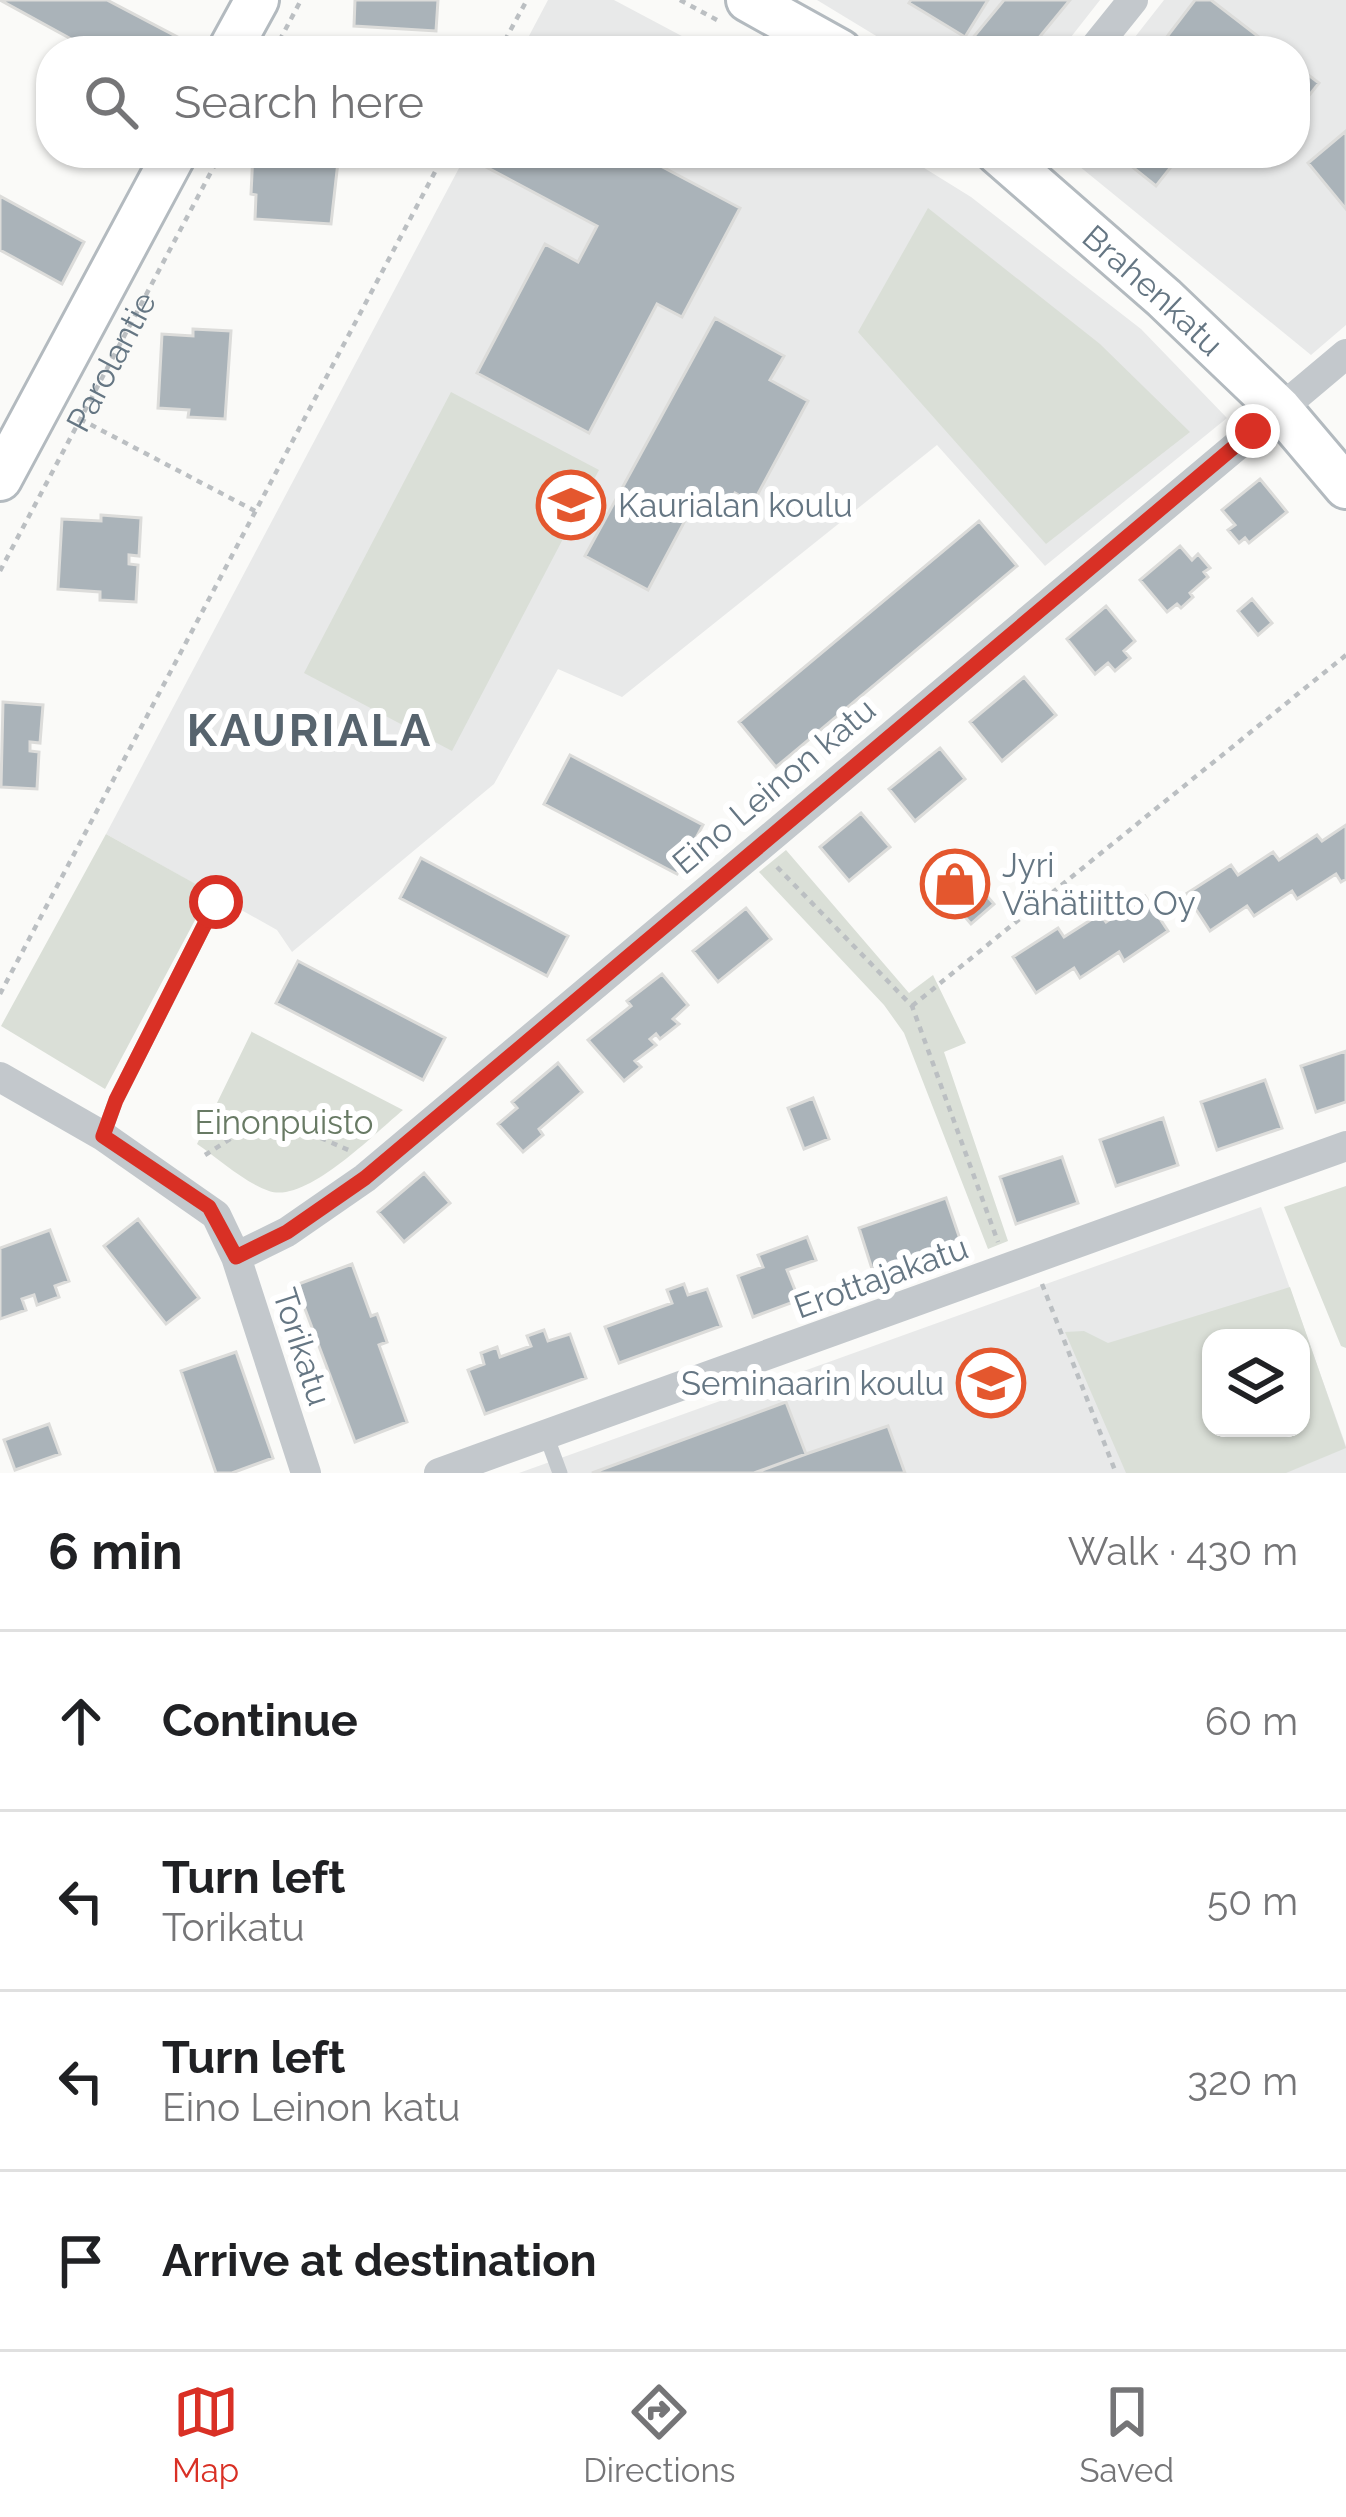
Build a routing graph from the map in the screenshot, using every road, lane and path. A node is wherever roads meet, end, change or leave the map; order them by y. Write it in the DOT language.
graph roads {
  1 [pos="257,0"];
  2 [pos="302,0"];
  3 [pos="526,0"];
  4 [pos="748,0"];
  5 [pos="1132,0"];
  6 [pos="238,36"];
  7 [pos="282,36"];
  8 [pos="508,36"];
  9 [pos="813,36"];
  10 [pos="1104,36"];
  11 [pos="167,168"];
  12 [pos="212,168"];
  13 [pos="437,168"];
  14 [pos="1020,168"];
  15 [pos="1346,354"];
  16 [pos="1280,409"];
  17 [pos="80,419"];
  18 [pos="0,479"];
  19 [pos="1346,487"];
  20 [pos="255,511"];
  21 [pos="0,571"];
  22 [pos="1346,655"];
  23 [pos="757,847"];
  24 [pos="216,902"];
  25 [pos="0,994"];
  26 [pos="912,1006"];
  27 [pos="0,1077"];
  28 [pos="103,1136"];
  29 [pos="1346,1146"];
  30 [pos="205,1155"];
  31 [pos="361,1156"];
  32 [pos="236,1257"];
  33 [pos="1022,1271"];
  34 [pos="546,1435"];
  35 [pos="306,1473"];
  36 [pos="439,1473"];
  37 [pos="560,1473"];
  38 [pos="1117,1473"];
  1 -- 6 [label="main road"];
  2 -- 7 [label="path"];
  3 -- 8 [label="path"];
  4 -- 9 [label="main road"];
  5 -- 10 [label="street"];
  11 -- 18 [label="main road, Parolantie"];
  12 -- 17 [label="path, Parolantie"];
  13 -- 20 [label="path"];
  14 -- 16 [label="main road, Brahenkatu"];
  15 -- 16 [label="street, Eino Leinon katu"];
  16 -- 19 [label="main road, Brahenkatu"];
  16 -- 23 [label="street, Eino Leinon katu"];
  17 -- 20 [label="path"];
  17 -- 21 [label="path, Parolantie"];
  20 -- 25 [label="path"];
  22 -- 26 [label="path"];
  23 -- 26 [label="path"];
  23 -- 32 [label="street, Eino Leinon katu"];
  24 -- 28 [label="lane"];
  26 -- 33 [label="path"];
  27 -- 28 [label="street, Torikatu"];
  28 -- 32 [label="street, Torikatu"];
  29 -- 33 [label="street, Erottajakatu"];
  30 -- 31 [label="path"];
  32 -- 35 [label="street, Torikatu"];
  33 -- 34 [label="street, Erottajakatu"];
  33 -- 38 [label="path"];
  34 -- 36 [label="street, Erottajakatu"];
  34 -- 37 [label="lane"];
}
